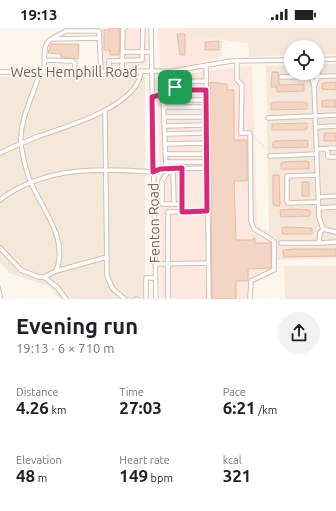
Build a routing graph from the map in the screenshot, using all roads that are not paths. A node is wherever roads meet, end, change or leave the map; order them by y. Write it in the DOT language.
graph roads {
  1 [pos="125,28"];
  2 [pos="143,28"];
  3 [pos="151,28"];
  4 [pos="100,38"];
  5 [pos="51,39"];
  6 [pos="123,52"];
  7 [pos="142,52"];
  8 [pos="151,52"];
  9 [pos="336,59"];
  10 [pos="45,60"];
  11 [pos="122,60"];
  12 [pos="284,60"];
  13 [pos="324,60"];
  14 [pos="237,61"];
  15 [pos="206,66"];
  16 [pos="42,71"];
  17 [pos="74,71"];
  18 [pos="101,71"];
  19 [pos="109,71"];
  20 [pos="122,71"];
  21 [pos="152,71"];
  22 [pos="180,71"];
  23 [pos="0,72"];
  24 [pos="141,72"];
  25 [pos="324,76"];
  26 [pos="336,76"];
  27 [pos="281,77"];
  28 [pos="284,77"];
  29 [pos="312,80"];
  30 [pos="316,80"];
  31 [pos="206,81"];
  32 [pos="176,82"];
  33 [pos="182,86"];
  34 [pos="314,86"];
  35 [pos="206,90"];
  36 [pos="164,93"];
  37 [pos="152,97"];
  38 [pos="164,100"];
  39 [pos="182,100"];
  40 [pos="206,100"];
  41 [pos="164,107"];
  42 [pos="206,107"];
  43 [pos="105,111"];
  44 [pos="336,115"];
  45 [pos="164,117"];
  46 [pos="206,117"];
  47 [pos="316,117"];
  48 [pos="268,118"];
  49 [pos="206,125"];
  50 [pos="164,126"];
  51 [pos="336,126"];
  52 [pos="316,127"];
  53 [pos="206,133"];
  54 [pos="164,134"];
  55 [pos="21,143"];
  56 [pos="206,143"];
  57 [pos="165,144"];
  58 [pos="336,148"];
  59 [pos="327,149"];
  60 [pos="317,150"];
  61 [pos="0,153"];
  62 [pos="165,154"];
  63 [pos="207,154"];
  64 [pos="317,154"];
  65 [pos="270,156"];
  66 [pos="336,157"];
  67 [pos="166,162"];
  68 [pos="207,162"];
  69 [pos="105,168"];
  70 [pos="182,168"];
  71 [pos="207,168"];
  72 [pos="166,169"];
  73 [pos="153,172"];
  74 [pos="182,175"];
  75 [pos="318,175"];
  76 [pos="173,176"];
  77 [pos="31,183"];
  78 [pos="336,196"];
  79 [pos="318,197"];
  80 [pos="0,200"];
  81 [pos="318,202"];
  82 [pos="174,204"];
  83 [pos="182,204"];
  84 [pos="336,207"];
  85 [pos="319,208"];
  86 [pos="207,211"];
  87 [pos="182,212"];
  88 [pos="323,228"];
  89 [pos="336,232"];
  90 [pos="336,242"];
  91 [pos="281,243"];
  92 [pos="319,243"];
  93 [pos="0,248"];
  94 [pos="106,257"];
  95 [pos="168,263"];
  96 [pos="208,263"];
  97 [pos="155,264"];
  98 [pos="56,270"];
  99 [pos="44,277"];
  100 [pos="155,278"];
  101 [pos="156,288"];
  102 [pos="146,289"];
  103 [pos="146,298"];
  104 [pos="156,298"];
  105 [pos="66,299"];
  106 [pos="125,299"];
  107 [pos="168,299"];
  108 [pos="208,299"];
  109 [pos="250,299"];
  1 -- 6 [label="street"];
  2 -- 7 [label="street"];
  3 -- 8 [label="street, Fenton Road"];
  4 -- 5 [label="street"];
  4 -- 5 [label="street"];
  4 -- 18 [label="street"];
  5 -- 10 [label="street"];
  6 -- 7 [label="street"];
  6 -- 11 [label="street"];
  7 -- 8 [label="street"];
  7 -- 11 [label="street"];
  8 -- 21 [label="street, Fenton Road"];
  9 -- 13 [label="street"];
  10 -- 16 [label="street"];
  10 -- 17 [label="street"];
  11 -- 19 [label="street"];
  11 -- 20 [label="street"];
  12 -- 14 [label="street, West Hemphill Road"];
  14 -- 15 [label="street, West Hemphill Road"];
  14 -- 109 [label="street"];
  15 -- 22 [label="street, West Hemphill Road"];
  15 -- 31 [label="street"];
  16 -- 17 [label="street, West Hemphill Road"];
  16 -- 23 [label="street, West Hemphill Road"];
  16 -- 55 [label="street"];
  17 -- 18 [label="street, West Hemphill Road"];
  18 -- 19 [label="street, West Hemphill Road"];
  19 -- 20 [label="street, West Hemphill Road"];
  20 -- 24 [label="street, West Hemphill Road"];
  21 -- 22 [label="street, West Hemphill Road"];
  21 -- 24 [label="street, West Hemphill Road"];
  21 -- 37 [label="street, Fenton Road"];
  22 -- 32 [label="street"];
  24 -- 43 [label="street"];
  25 -- 26 [label="street"];
  27 -- 28 [label="street"];
  29 -- 34 [label="street"];
  30 -- 34 [label="street"];
  31 -- 33 [label="street"];
  31 -- 35 [label="street"];
  32 -- 33 [label="street"];
  32 -- 36 [label="street"];
  33 -- 35 [label="street"];
  33 -- 36 [label="street"];
  33 -- 39 [label="street"];
  34 -- 47 [label="street"];
  35 -- 40 [label="street"];
  36 -- 37 [label="street"];
  36 -- 38 [label="street"];
  37 -- 73 [label="street, Fenton Road"];
  38 -- 39 [label="street"];
  38 -- 41 [label="street"];
  39 -- 40 [label="street"];
  40 -- 42 [label="street"];
  41 -- 42 [label="street"];
  41 -- 45 [label="street"];
  42 -- 46 [label="street"];
  43 -- 55 [label="street"];
  43 -- 69 [label="street"];
  44 -- 47 [label="street"];
  45 -- 46 [label="street"];
  45 -- 50 [label="street"];
  46 -- 49 [label="street"];
  47 -- 48 [label="street"];
  47 -- 52 [label="street"];
  49 -- 50 [label="street"];
  49 -- 53 [label="street"];
  50 -- 54 [label="street"];
  51 -- 52 [label="street"];
  52 -- 60 [label="street"];
  53 -- 54 [label="street"];
  53 -- 56 [label="street"];
  54 -- 57 [label="street"];
  55 -- 61 [label="street"];
  55 -- 77 [label="street"];
  56 -- 57 [label="street"];
  56 -- 63 [label="street"];
  57 -- 62 [label="street"];
  58 -- 59 [label="street"];
  59 -- 60 [label="street"];
  59 -- 66 [label="street"];
  60 -- 64 [label="street"];
  62 -- 63 [label="street"];
  62 -- 67 [label="street"];
  63 -- 68 [label="street"];
  64 -- 65 [label="street"];
  64 -- 75 [label="street"];
  67 -- 68 [label="street"];
  67 -- 72 [label="street"];
  68 -- 71 [label="street"];
  69 -- 73 [label="street"];
  69 -- 77 [label="street"];
  69 -- 94 [label="street"];
  70 -- 71 [label="street"];
  70 -- 72 [label="street"];
  70 -- 74 [label="street"];
  71 -- 86 [label="street"];
  72 -- 73 [label="street"];
  73 -- 97 [label="street, Fenton Road"];
  74 -- 76 [label="street"];
  74 -- 83 [label="street"];
  75 -- 79 [label="street"];
  75 -- 81 [label="street"];
  76 -- 82 [label="street"];
  76 -- 82 [label="street"];
  77 -- 80 [label="street"];
  77 -- 98 [label="street"];
  78 -- 79 [label="street"];
  79 -- 81 [label="street"];
  81 -- 85 [label="street"];
  82 -- 83 [label="street"];
  83 -- 87 [label="street"];
  84 -- 85 [label="street"];
  85 -- 88 [label="street"];
  86 -- 87 [label="street"];
  86 -- 96 [label="street"];
  87 -- 95 [label="street"];
  88 -- 89 [label="street"];
  88 -- 92 [label="street"];
  90 -- 92 [label="street"];
  91 -- 92 [label="street"];
  93 -- 99 [label="street"];
  94 -- 98 [label="street"];
  94 -- 106 [label="street"];
  95 -- 96 [label="street"];
  95 -- 97 [label="street"];
  95 -- 107 [label="street"];
  96 -- 108 [label="street"];
  97 -- 100 [label="street, Fenton Road"];
  98 -- 99 [label="street"];
  99 -- 105 [label="street"];
  100 -- 101 [label="street, Fenton Road"];
  100 -- 102 [label="street"];
  101 -- 102 [label="street"];
  101 -- 104 [label="street, Fenton Road"];
  102 -- 103 [label="street"];
  103 -- 104 [label="street"];
}
